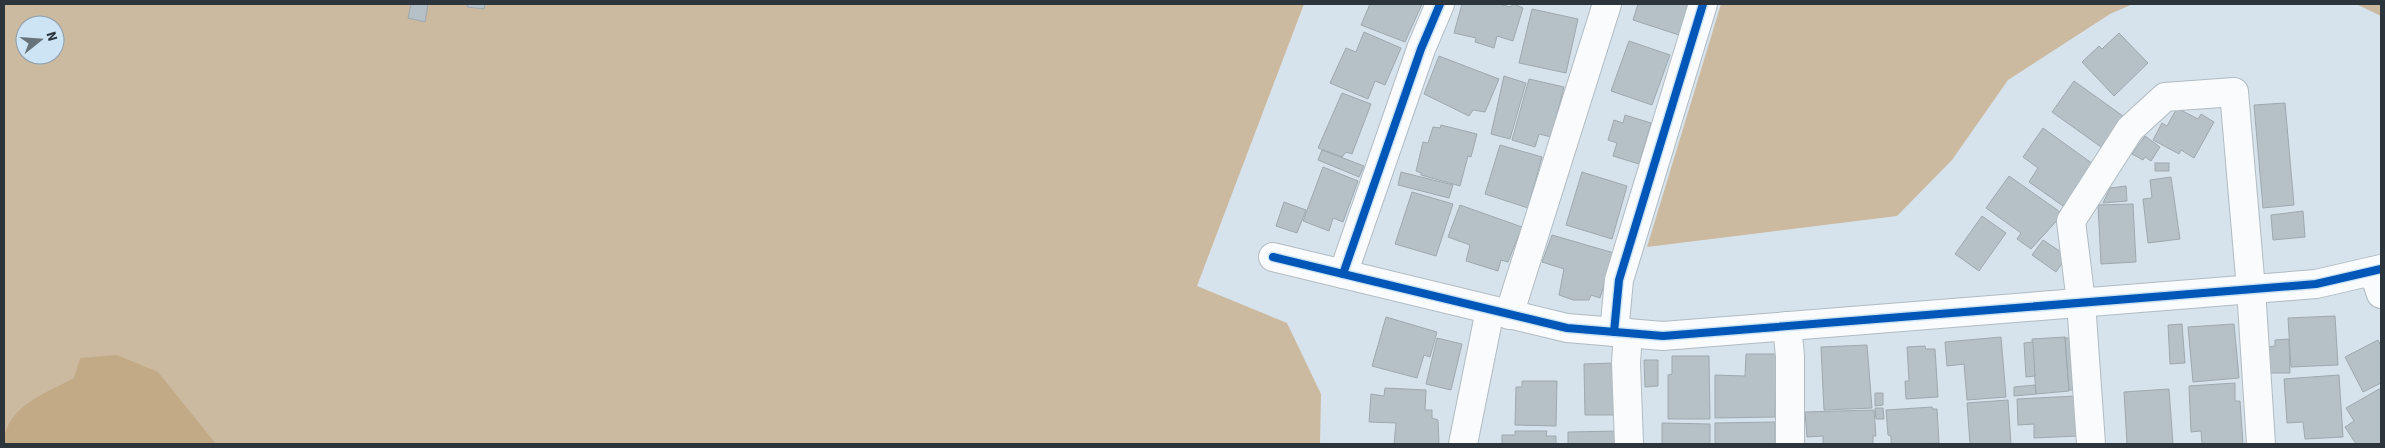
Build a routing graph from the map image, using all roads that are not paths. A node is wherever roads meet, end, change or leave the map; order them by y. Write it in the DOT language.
graph roads {
  1 [pos="1440,4"];
  2 [pos="1607,4"];
  3 [pos="1703,4"];
  4 [pos="1273,257"];
  5 [pos="1343,274"];
  6 [pos="2378,278"];
  7 [pos="2252,289"];
  8 [pos="2081,302"];
  9 [pos="1500,312"];
  10 [pos="1787,326"];
  11 [pos="1621,333"];
  12 [pos="1463,444"];
  13 [pos="1629,444"];
  14 [pos="1790,444"];
  15 [pos="2091,444"];
  16 [pos="2261,444"];
  1 -- 5 [label="street"];
  2 -- 9 [label="street"];
  3 -- 11 [label="street"];
  4 -- 5 [label="street"];
  5 -- 9 [label="street"];
  6 -- 7 [label="street"];
  7 -- 8 [label="street"];
  7 -- 8 [label="street"];
  7 -- 16 [label="street"];
  8 -- 10 [label="street"];
  8 -- 15 [label="street"];
  9 -- 11 [label="street"];
  9 -- 12 [label="street"];
  10 -- 11 [label="street"];
  10 -- 14 [label="street"];
  11 -- 13 [label="street"];
}
